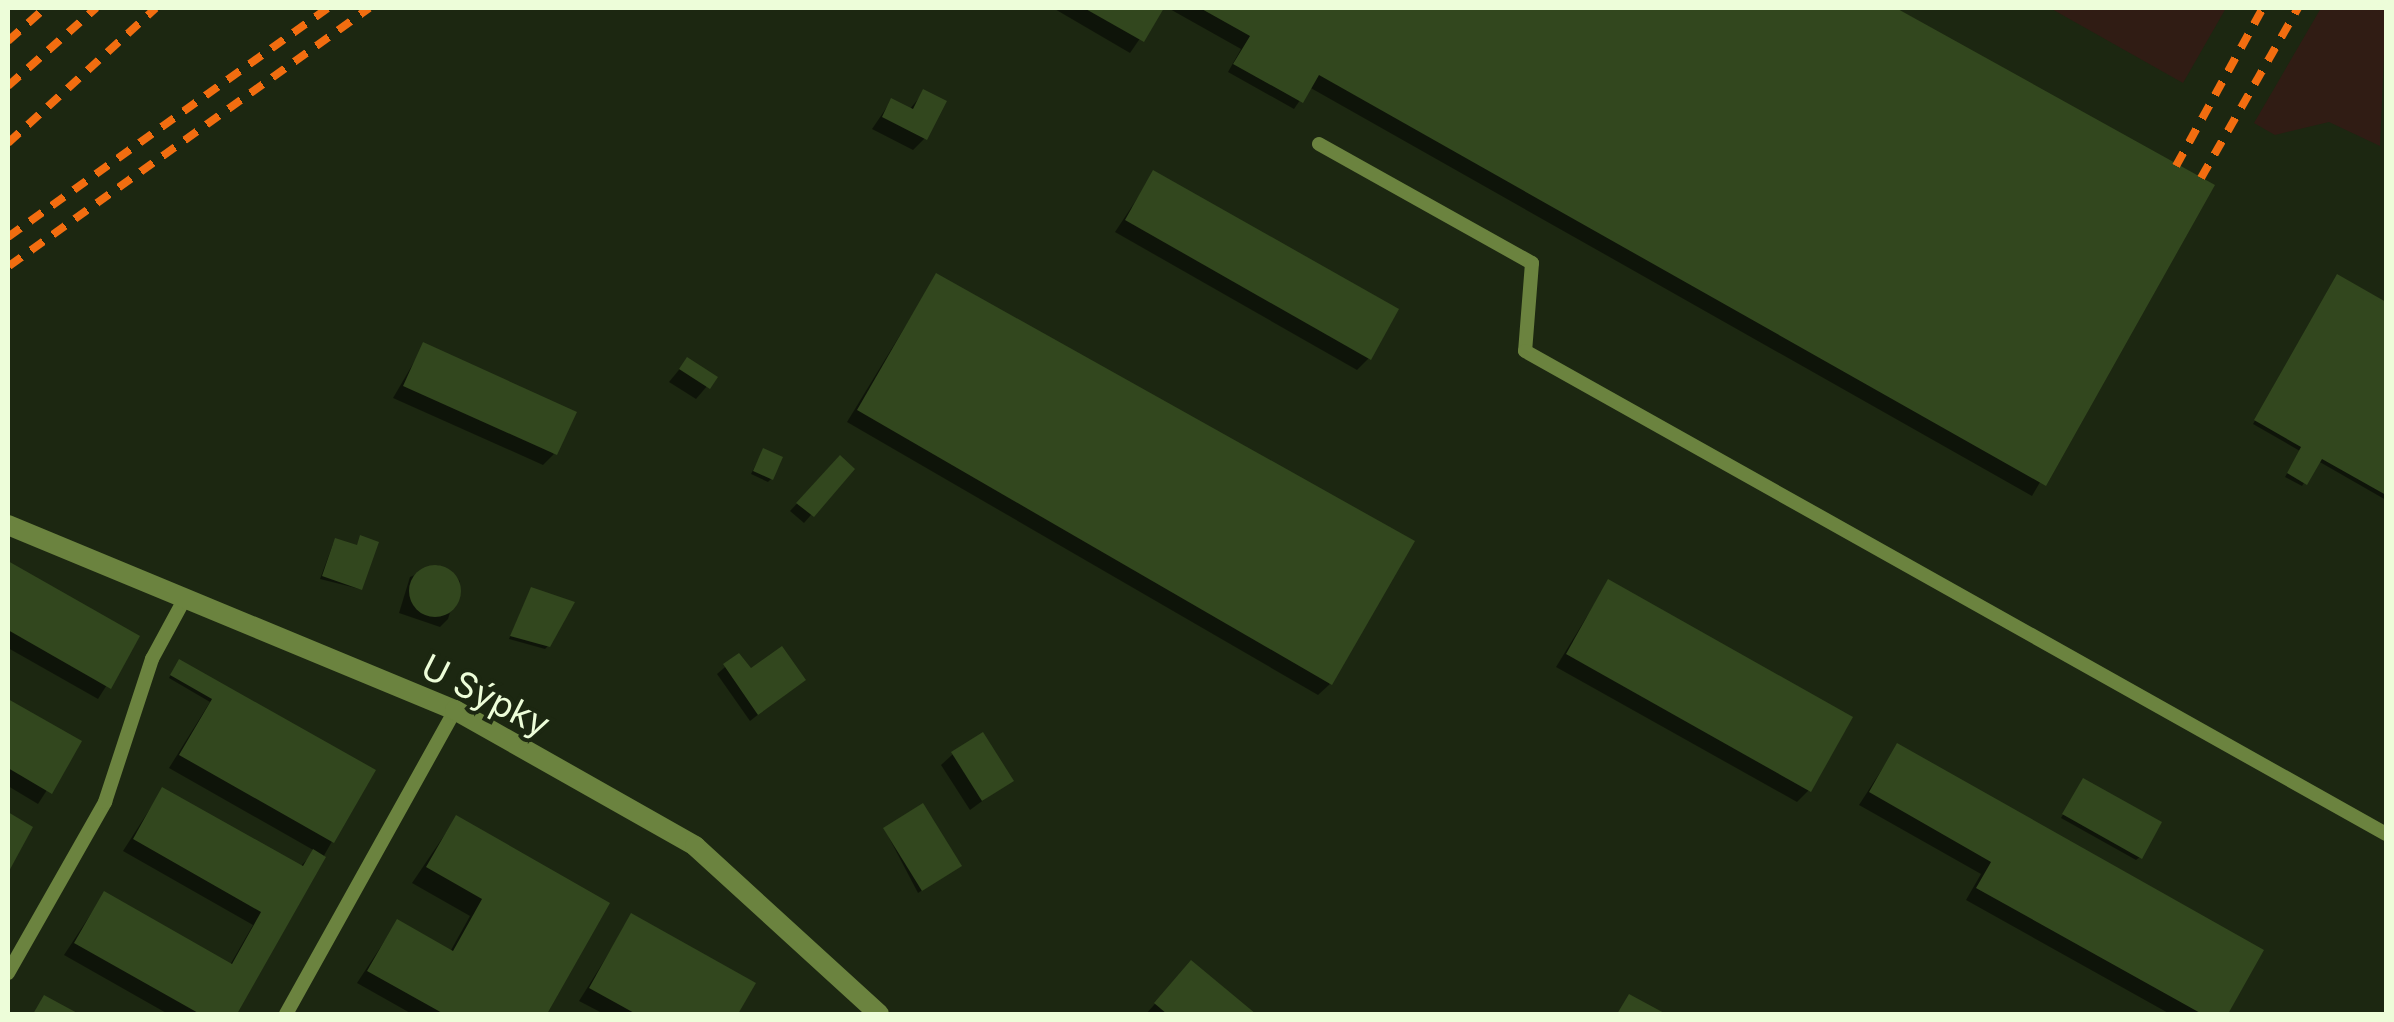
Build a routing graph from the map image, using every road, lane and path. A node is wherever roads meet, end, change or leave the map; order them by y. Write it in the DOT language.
graph roads {
  1 [pos="1319,144"];
  2 [pos="8,524"];
  3 [pos="185,598"];
  4 [pos="455,710"];
  5 [pos="2386,834"];
  6 [pos="8,973"];
  7 [pos="286,1014"];
  8 [pos="879,1014"];
  1 -- 5 [label="lane"];
  2 -- 3 [label="street, U Sýpky"];
  3 -- 4 [label="street, U Sýpky"];
  3 -- 6 [label="lane"];
  4 -- 7 [label="lane"];
  4 -- 8 [label="street, U Sýpky"];
}
